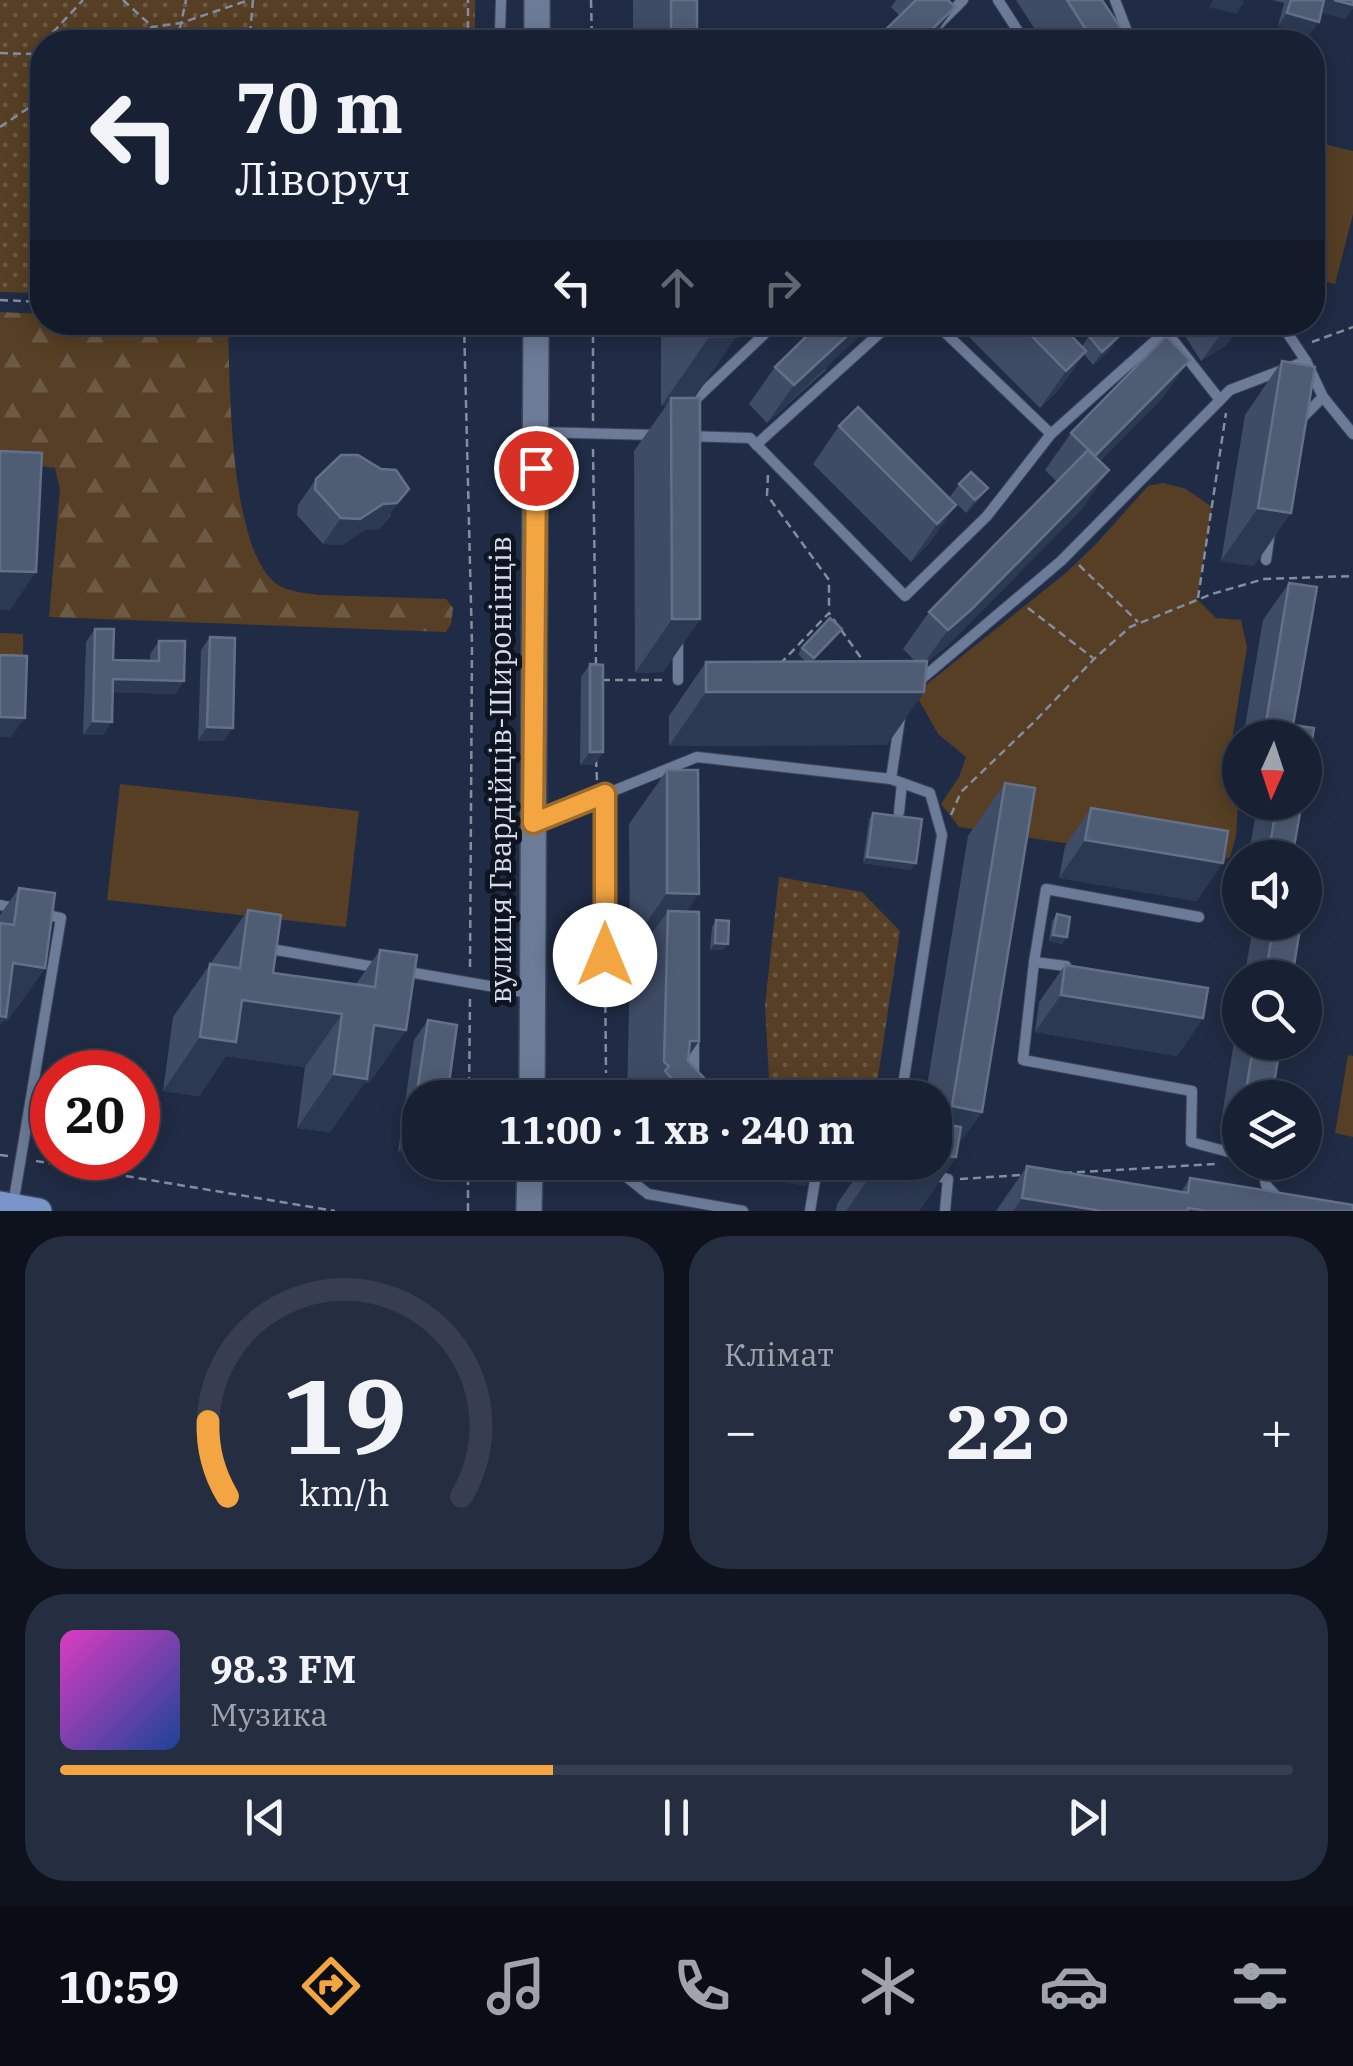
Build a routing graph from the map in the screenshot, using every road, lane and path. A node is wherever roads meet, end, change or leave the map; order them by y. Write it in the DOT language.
graph roads {
  1 [pos="84,0"];
  2 [pos="123,0"];
  3 [pos="186,0"];
  4 [pos="251,0"];
  5 [pos="468,0"];
  6 [pos="501,0"];
  7 [pos="537,0"];
  8 [pos="591,0"];
  9 [pos="964,0"];
  10 [pos="998,0"];
  11 [pos="1115,0"];
  12 [pos="181,23"];
  13 [pos="152,27"];
  14 [pos="55,30"];
  15 [pos="147,30"];
  16 [pos="155,30"];
  17 [pos="180,30"];
  18 [pos="250,30"];
  19 [pos="468,30"];
  20 [pos="500,30"];
  21 [pos="537,30"];
  22 [pos="592,30"];
  23 [pos="937,30"];
  24 [pos="1017,30"];
  25 [pos="1126,30"];
  26 [pos="0,52"];
  27 [pos="30,54"];
  28 [pos="30,107"];
  29 [pos="0,127"];
  30 [pos="0,300"];
  31 [pos="30,301"];
  32 [pos="1353,328"];
  33 [pos="464,335"];
  34 [pos="536,335"];
  35 [pos="593,335"];
  36 [pos="763,335"];
  37 [pos="878,335"];
  38 [pos="948,335"];
  39 [pos="1154,335"];
  40 [pos="1168,335"];
  41 [pos="1289,335"];
  42 [pos="1297,347"];
  43 [pos="1306,361"];
  44 [pos="697,379"];
  45 [pos="1230,390"];
  46 [pos="697,398"];
  47 [pos="1323,398"];
  48 [pos="1220,400"];
  49 [pos="536,432"];
  50 [pos="593,433"];
  51 [pos="1051,434"];
  52 [pos="1286,434"];
  53 [pos="1353,434"];
  54 [pos="662,436"];
  55 [pos="679,436"];
  56 [pos="697,436"];
  57 [pos="756,445"];
  58 [pos="770,458"];
  59 [pos="1272,524"];
  60 [pos="1068,553"];
  61 [pos="1266,560"];
  62 [pos="1352,574"];
  63 [pos="1016,599"];
  64 [pos="1197,600"];
  65 [pos="829,613"];
  66 [pos="678,624"];
  67 [pos="1139,624"];
  68 [pos="1094,659"];
  69 [pos="866,664"];
  70 [pos="775,669"];
  71 [pos="596,670"];
  72 [pos="678,680"];
  73 [pos="909,690"];
  74 [pos="902,703"];
  75 [pos="596,758"];
  76 [pos="646,777"];
  77 [pos="896,781"];
  78 [pos="656,792"];
  79 [pos="601,796"];
  80 [pos="899,812"];
  81 [pos="533,823"];
  82 [pos="942,835"];
  83 [pos="0,906"];
  84 [pos="1199,916"];
  85 [pos="257,947"];
  86 [pos="605,955"];
  87 [pos="659,956"];
  88 [pos="1034,962"];
  89 [pos="1066,966"];
  90 [pos="470,983"];
  91 [pos="532,993"];
  92 [pos="694,1027"];
  93 [pos="470,1080"];
  94 [pos="533,1080"];
  95 [pos="606,1080"];
  96 [pos="694,1080"];
  97 [pos="905,1080"];
  98 [pos="1222,1151"];
  99 [pos="0,1154"];
  100 [pos="20,1158"];
  101 [pos="1222,1164"];
  102 [pos="1058,1173"];
  103 [pos="1022,1175"];
  104 [pos="468,1180"];
  105 [pos="530,1180"];
  106 [pos="630,1180"];
  107 [pos="815,1180"];
  108 [pos="948,1180"];
  109 [pos="952,1180"];
  110 [pos="1265,1180"];
  111 [pos="1286,1206"];
  112 [pos="8,1207"];
  113 [pos="39,1211"];
  114 [pos="335,1211"];
  115 [pos="468,1211"];
  116 [pos="529,1211"];
  117 [pos="743,1211"];
  118 [pos="810,1211"];
  119 [pos="945,1211"];
  1 -- 14 [label="path"];
  2 -- 13 [label="path"];
  3 -- 12 [label="path"];
  4 -- 12 [label="path"];
  4 -- 18 [label="path"];
  5 -- 19 [label="path"];
  6 -- 20 [label="lane"];
  7 -- 21 [label="main road"];
  8 -- 22 [label="path"];
  9 -- 23 [label="lane"];
  10 -- 24 [label="lane"];
  11 -- 25 [label="lane"];
  12 -- 13 [label="path"];
  12 -- 17 [label="path"];
  13 -- 15 [label="path"];
  13 -- 16 [label="path"];
  26 -- 27 [label="path"];
  28 -- 29 [label="path"];
  30 -- 31 [label="path"];
  32 -- 42 [label="path"];
  33 -- 90 [label="path"];
  34 -- 49 [label="main road, вулиця Гвардійців-Широнінців"];
  35 -- 50 [label="path"];
  36 -- 46 [label="lane"];
  37 -- 57 [label="lane"];
  38 -- 51 [label="lane"];
  39 -- 51 [label="lane"];
  40 -- 48 [label="lane"];
  41 -- 42 [label="lane"];
  42 -- 43 [label="lane"];
  43 -- 45 [label="lane"];
  43 -- 47 [label="lane"];
  44 -- 46 [label="lane"];
  45 -- 48 [label="lane"];
  45 -- 64 [label="path"];
  46 -- 56 [label="lane"];
  47 -- 52 [label="lane"];
  47 -- 53 [label="lane"];
  48 -- 60 [label="lane"];
  49 -- 50 [label="lane"];
  49 -- 81 [label="main road, вулиця Гвардійців-Широнінців"];
  50 -- 54 [label="lane"];
  50 -- 71 [label="path"];
  51 -- 58 [label="lane"];
  55 -- 56 [label="lane"];
  56 -- 57 [label="lane"];
  57 -- 58 [label="lane"];
  58 -- 65 [label="path"];
  59 -- 61 [label="lane"];
  60 -- 63 [label="lane"];
  60 -- 67 [label="path"];
  62 -- 64 [label="path"];
  63 -- 68 [label="path"];
  63 -- 73 [label="lane"];
  64 -- 67 [label="path"];
  65 -- 69 [label="path"];
  65 -- 70 [label="path"];
  66 -- 72 [label="lane"];
  67 -- 68 [label="path"];
  68 -- 82 [label="path"];
  74 -- 77 [label="lane"];
  75 -- 79 [label="path"];
  76 -- 77 [label="lane"];
  76 -- 78 [label="lane"];
  76 -- 79 [label="lane"];
  77 -- 80 [label="lane"];
  77 -- 82 [label="lane"];
  79 -- 81 [label="lane"];
  79 -- 86 [label="lane"];
  81 -- 91 [label="main road, вулиця Гвардійців-Широнінців"];
  82 -- 97 [label="lane"];
  83 -- 100 [label="lane"];
  84 -- 88 [label="lane"];
  85 -- 90 [label="lane"];
  86 -- 87 [label="lane"];
  86 -- 95 [label="path"];
  88 -- 89 [label="lane"];
  88 -- 98 [label="lane"];
  90 -- 91 [label="lane"];
  90 -- 93 [label="path"];
  91 -- 94 [label="main road, вулиця Гвардійців-Широнінців"];
  92 -- 96 [label="lane"];
  99 -- 100 [label="path"];
  100 -- 112 [label="lane"];
  100 -- 114 [label="path"];
  101 -- 102 [label="path"];
  103 -- 109 [label="path"];
  104 -- 115 [label="path"];
  105 -- 116 [label="main road"];
  106 -- 117 [label="lane"];
  107 -- 118 [label="lane"];
  108 -- 119 [label="lane"];
  110 -- 111 [label="lane"];
  112 -- 113 [label="main road"];
}
